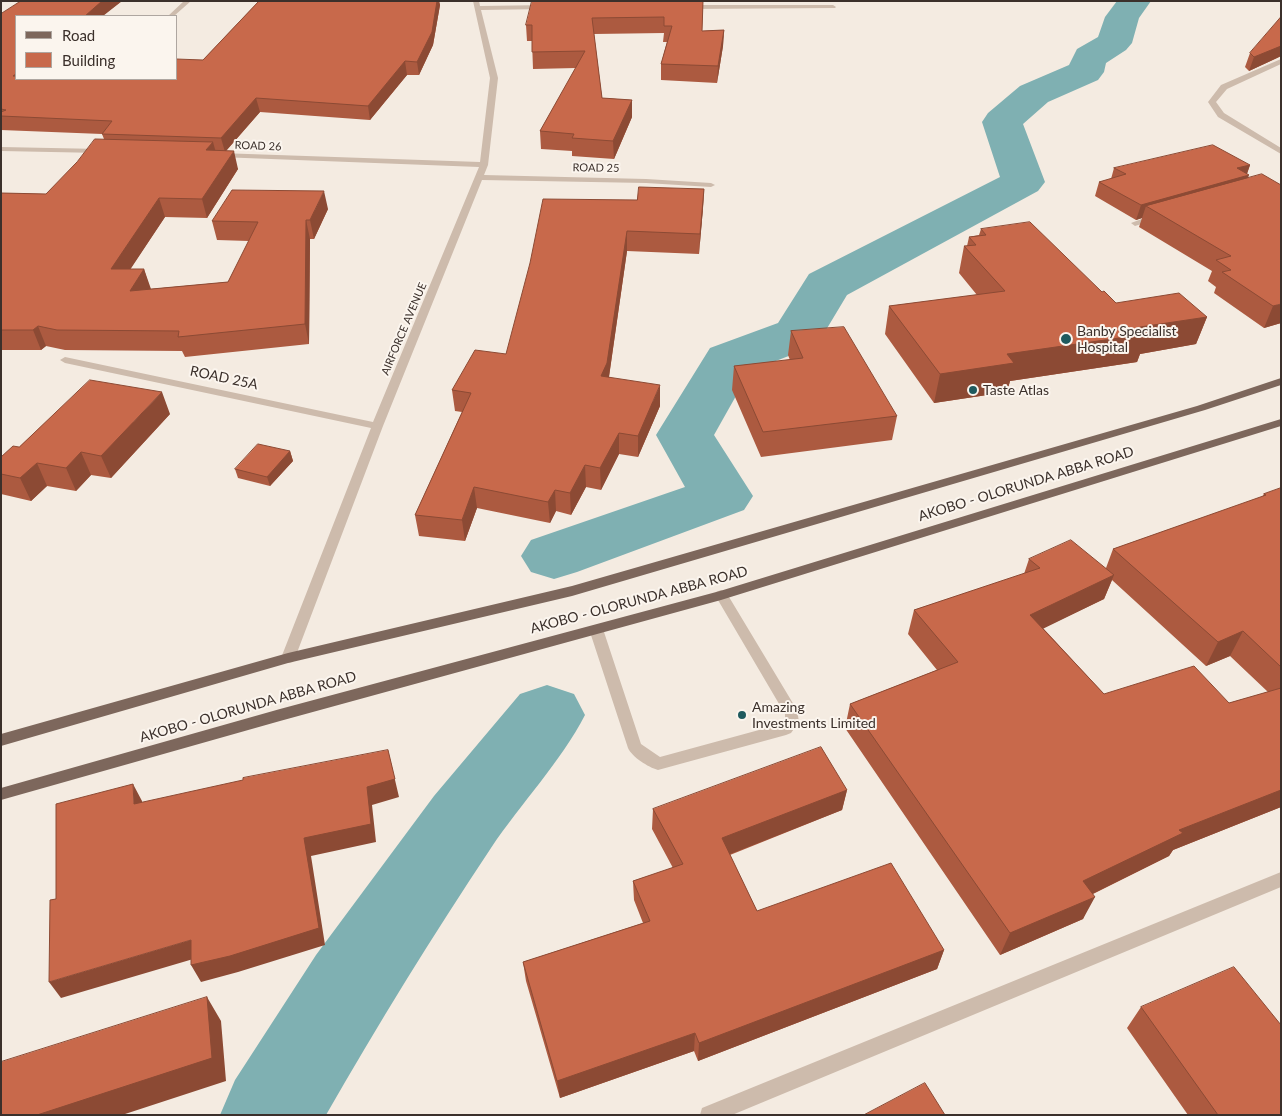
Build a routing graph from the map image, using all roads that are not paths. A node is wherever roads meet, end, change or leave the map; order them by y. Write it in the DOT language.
graph roads {
  1 [pos="188,1"];
  2 [pos="476,5"];
  3 [pos="680,6"];
  4 [pos="556,7"];
  5 [pos="833,7"];
  6 [pos="172,15"];
  7 [pos="1281,61"];
  8 [pos="1,149"];
  9 [pos="108,152"];
  10 [pos="1281,152"];
  11 [pos="214,155"];
  12 [pos="484,165"];
  13 [pos="480,177"];
  14 [pos="711,185"];
  15 [pos="1163,215"];
  16 [pos="1135,223"];
  17 [pos="65,360"];
  18 [pos="1281,382"];
  19 [pos="1281,422"];
  20 [pos="377,426"];
  21 [pos="720,595"];
  22 [pos="596,629"];
  23 [pos="288,658"];
  24 [pos="1,740"];
  25 [pos="1,794"];
  26 [pos="1281,879"];
  27 [pos="709,1115"];
  1 -- 6 [label="street"];
  2 -- 4 [label="street"];
  2 -- 12 [label="street, AIRFORCE AVENUE"];
  3 -- 5 [label="street"];
  7 -- 10 [label="street"];
  8 -- 9 [label="street"];
  11 -- 12 [label="street, ROAD 26"];
  12 -- 13 [label="street, AIRFORCE AVENUE"];
  13 -- 14 [label="street, ROAD 25"];
  13 -- 20 [label="street, AIRFORCE AVENUE"];
  15 -- 16 [label="street"];
  17 -- 20 [label="street, ROAD 25A"];
  18 -- 23 [label="main road, AKOBO - OLORUNDA ABBA ROAD"];
  19 -- 21 [label="main road, AKOBO - OLORUNDA ABBA ROAD"];
  20 -- 23 [label="street, AIRFORCE AVENUE"];
  21 -- 22 [label="main road, AKOBO - OLORUNDA ABBA ROAD"];
  21 -- 22 [label="street"];
  22 -- 25 [label="main road, AKOBO - OLORUNDA ABBA ROAD"];
  23 -- 24 [label="main road, AKOBO - OLORUNDA ABBA ROAD"];
  26 -- 27 [label="street"];
}
